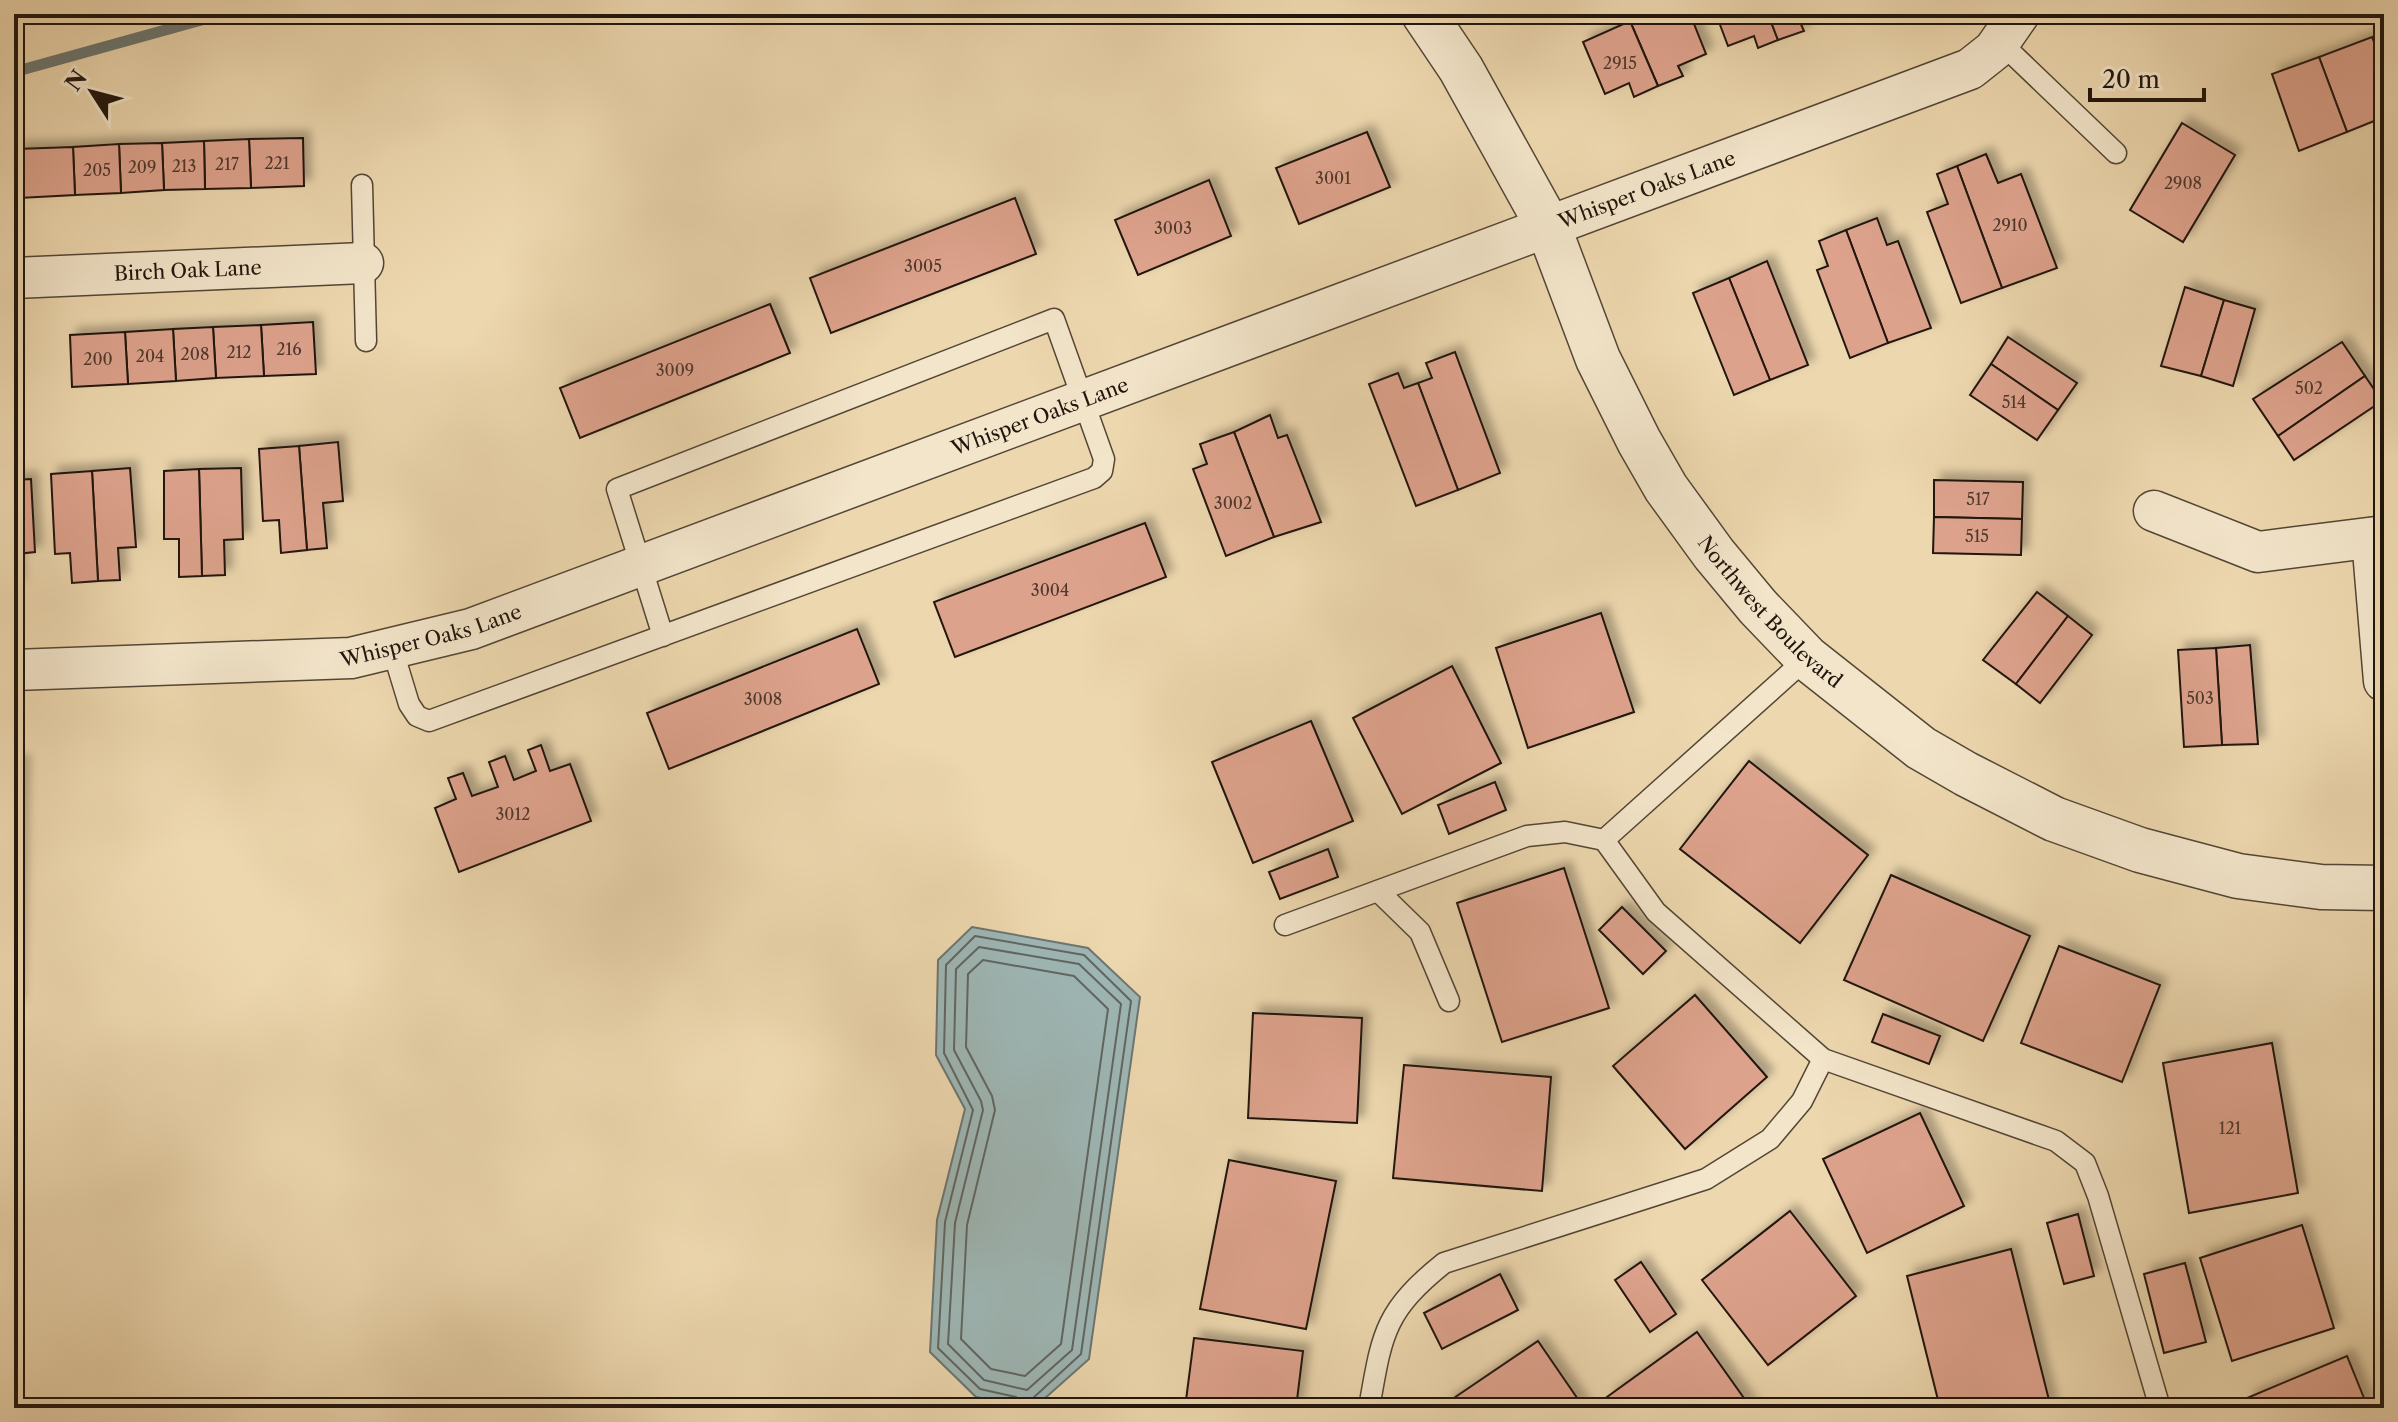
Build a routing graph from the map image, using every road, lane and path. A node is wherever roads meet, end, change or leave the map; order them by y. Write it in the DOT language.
graph roads {
  1 [pos="1424,14"];
  2 [pos="2009,28"];
  3 [pos="2116,153"];
  4 [pos="362,185"];
  5 [pos="1548,226"];
  6 [pos="363,263"];
  7 [pos="14,278"];
  8 [pos="366,341"];
  9 [pos="1082,400"];
  10 [pos="2154,511"];
  11 [pos="2378,537"];
  12 [pos="640,565"];
  13 [pos="663,636"];
  14 [pos="392,648"];
  15 [pos="1807,658"];
  16 [pos="14,670"];
  17 [pos="2384,681"];
  18 [pos="1604,840"];
  19 [pos="2384,888"];
  20 [pos="1378,891"];
  21 [pos="1285,925"];
  22 [pos="1449,1001"];
  23 [pos="1823,1059"];
  24 [pos="1369,1408"];
  25 [pos="2160,1408"];
  1 -- 5 [label="street, Northwest Boulevard"];
  2 -- 3 [label="lane"];
  2 -- 5 [label="street, Whisper Oaks Lane"];
  4 -- 6 [label="lane"];
  5 -- 9 [label="street, Whisper Oaks Lane"];
  5 -- 15 [label="street, Northwest Boulevard"];
  6 -- 7 [label="street, Birch Oak Lane"];
  6 -- 8 [label="lane"];
  9 -- 12 [label="street, Whisper Oaks Lane"];
  9 -- 12 [label="lane"];
  9 -- 13 [label="lane"];
  10 -- 11 [label="street"];
  11 -- 17 [label="street"];
  12 -- 13 [label="lane"];
  12 -- 14 [label="street, Whisper Oaks Lane"];
  13 -- 14 [label="lane"];
  14 -- 16 [label="street, Whisper Oaks Lane"];
  15 -- 18 [label="lane"];
  15 -- 19 [label="street, Northwest Boulevard"];
  18 -- 20 [label="lane"];
  18 -- 23 [label="lane"];
  20 -- 21 [label="lane"];
  20 -- 22 [label="lane"];
  23 -- 24 [label="lane"];
  23 -- 25 [label="lane"];
}
